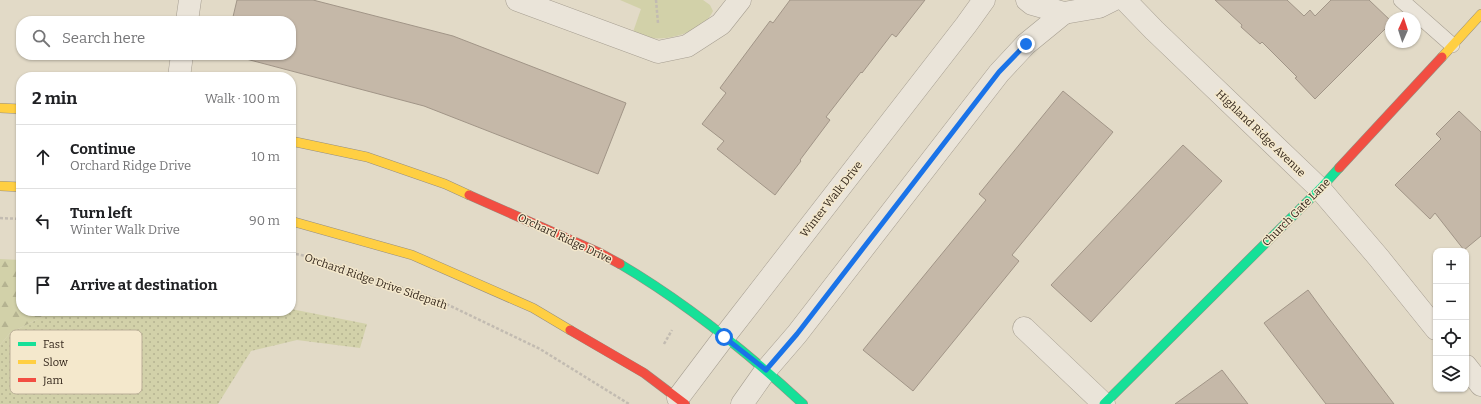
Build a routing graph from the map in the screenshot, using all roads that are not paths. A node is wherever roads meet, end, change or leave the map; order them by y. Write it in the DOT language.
graph roads {
  1 [pos="190,0"];
  2 [pos="517,0"];
  3 [pos="740,0"];
  4 [pos="984,0"];
  5 [pos="1027,0"];
  6 [pos="1113,0"];
  7 [pos="1125,0"];
  8 [pos="1401,0"];
  9 [pos="1064,13"];
  10 [pos="1481,14"];
  11 [pos="188,16"];
  12 [pos="1452,45"];
  13 [pos="181,60"];
  14 [pos="180,72"];
  15 [pos="0,108"];
  16 [pos="16,109"];
  17 [pos="296,142"];
  18 [pos="0,186"];
  19 [pos="16,187"];
  20 [pos="1320,189"];
  21 [pos="296,222"];
  22 [pos="1433,325"];
  23 [pos="1024,328"];
  24 [pos="724,337"];
  25 [pos="766,370"];
  26 [pos="1469,370"];
  27 [pos="1481,385"];
  28 [pos="679,402"];
  29 [pos="742,404"];
  30 [pos="803,404"];
  31 [pos="1104,404"];
  1 -- 11 [label="street"];
  2 -- 3 [label="street"];
  4 -- 24 [label="street, Winter Walk Drive"];
  5 -- 9 [label="street"];
  6 -- 9 [label="street"];
  7 -- 20 [label="street, Highland Ridge Avenue"];
  8 -- 12 [label="lane"];
  9 -- 25 [label="street"];
  10 -- 12 [label="street, Church Gate Lane"];
  12 -- 20 [label="street, Church Gate Lane"];
  13 -- 14 [label="street"];
  15 -- 16 [label="street"];
  17 -- 24 [label="street, Orchard Ridge Drive"];
  18 -- 19 [label="street"];
  20 -- 22 [label="street, Highland Ridge Avenue"];
  20 -- 31 [label="street, Church Gate Lane"];
  21 -- 28 [label="street"];
  23 -- 31 [label="street"];
  24 -- 25 [label="street, Orchard Ridge Drive"];
  24 -- 28 [label="street, Winter Walk Drive"];
  25 -- 29 [label="street"];
  25 -- 30 [label="street, Orchard Ridge Drive"];
  26 -- 27 [label="street"];
}
